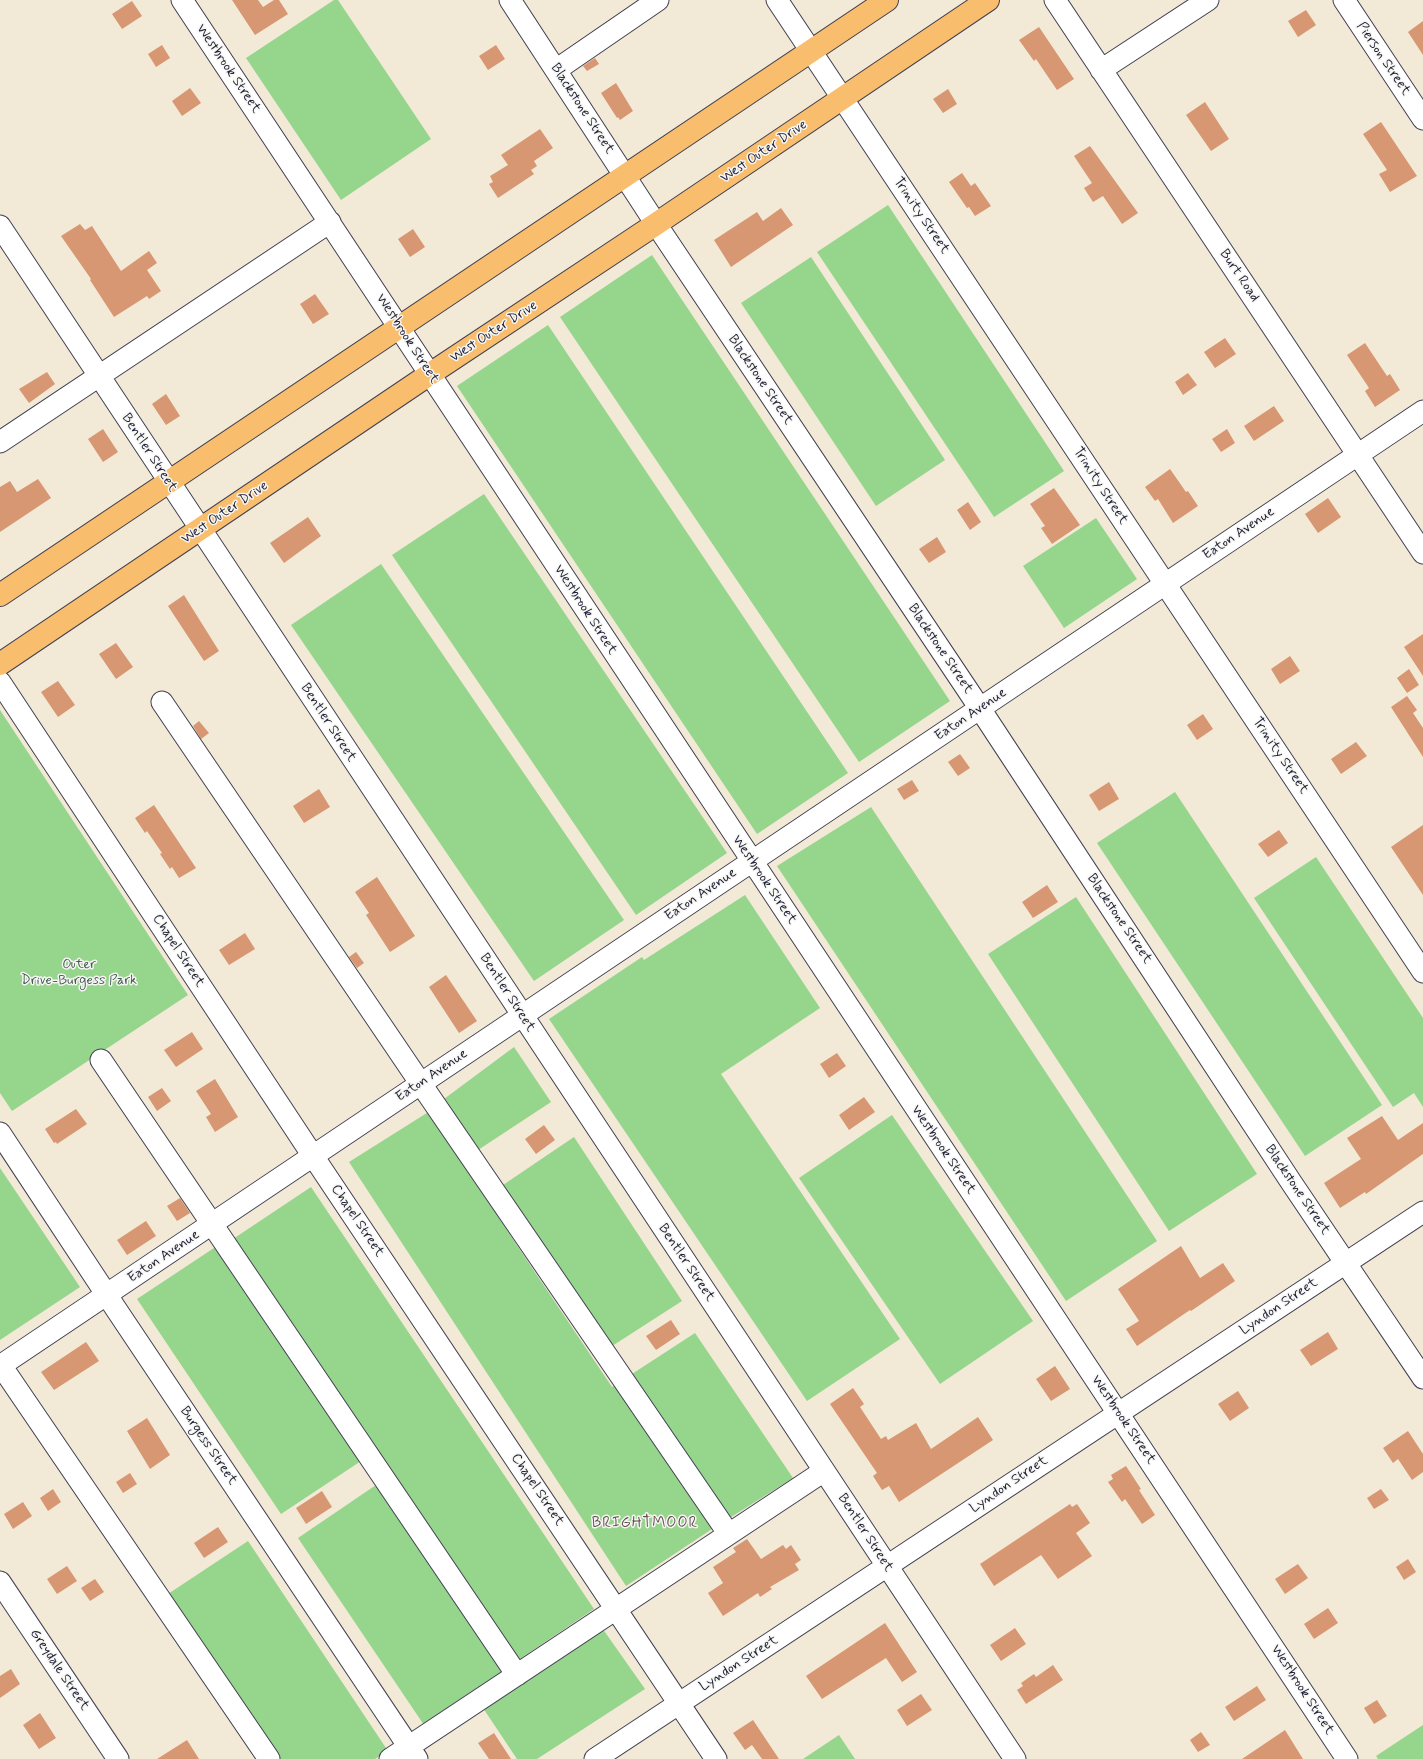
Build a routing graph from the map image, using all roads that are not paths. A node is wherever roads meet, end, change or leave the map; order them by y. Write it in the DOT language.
graph roads {
  1 [pos="182,0"];
  2 [pos="510,0"];
  3 [pos="777,0"];
  4 [pos="887,0"];
  5 [pos="1056,0"];
  6 [pos="1208,0"];
  7 [pos="1344,0"];
  8 [pos="651,2"];
  9 [pos="981,2"];
  10 [pos="811,51"];
  11 [pos="556,70"];
  12 [pos="1101,70"];
  13 [pos="843,99"];
  14 [pos="1423,119"];
  15 [pos="626,176"];
  16 [pos="330,222"];
  17 [pos="656,224"];
  18 [pos="0,226"];
  19 [pos="400,327"];
  20 [pos="430,374"];
  21 [pos="98,376"];
  22 [pos="1423,411"];
  23 [pos="0,442"];
  24 [pos="1359,454"];
  25 [pos="169,482"];
  26 [pos="200,530"];
  27 [pos="1423,553"];
  28 [pos="1164,585"];
  29 [pos="0,595"];
  30 [pos="0,664"];
  31 [pos="0,682"];
  32 [pos="162,702"];
  33 [pos="980,709"];
  34 [pos="751,861"];
  35 [pos="1423,972"];
  36 [pos="522,1016"];
  37 [pos="101,1060"];
  38 [pos="421,1084"];
  39 [pos="0,1133"];
  40 [pos="313,1156"];
  41 [pos="1423,1212"];
  42 [pos="212,1224"];
  43 [pos="1346,1263"];
  44 [pos="107,1295"];
  45 [pos="0,1365"];
  46 [pos="1423,1378"];
  47 [pos="1118,1413"];
  48 [pos="824,1471"];
  49 [pos="724,1527"];
  50 [pos="887,1567"];
  51 [pos="0,1582"];
  52 [pos="616,1608"];
  53 [pos="517,1674"];
  54 [pos="679,1703"];
  55 [pos="413,1753"];
  56 [pos="118,1759"];
  57 [pos="269,1759"];
  58 [pos="390,1759"];
  59 [pos="595,1759"];
  60 [pos="716,1759"];
  61 [pos="1015,1759"];
  62 [pos="1347,1759"];
  1 -- 16 [label="street, Westbrook Street"];
  2 -- 11 [label="street, Blackstone Street"];
  3 -- 10 [label="street, Trinity Street"];
  4 -- 10 [label="main road"];
  5 -- 12 [label="street, Burt Road"];
  6 -- 12 [label="street"];
  7 -- 14 [label="street, Pierson Street"];
  8 -- 11 [label="street"];
  9 -- 13 [label="main road, West Outer Drive"];
  10 -- 13 [label="street, Trinity Street"];
  10 -- 15 [label="main road"];
  11 -- 15 [label="street, Blackstone Street"];
  12 -- 24 [label="street, Burt Road"];
  13 -- 17 [label="main road, West Outer Drive"];
  13 -- 28 [label="street, Trinity Street"];
  15 -- 17 [label="street, Blackstone Street"];
  15 -- 19 [label="main road"];
  16 -- 19 [label="street, Westbrook Street"];
  16 -- 21 [label="street"];
  17 -- 20 [label="main road, West Outer Drive"];
  17 -- 33 [label="street, Blackstone Street"];
  18 -- 21 [label="street, Bentler Street"];
  19 -- 20 [label="street, Westbrook Street"];
  19 -- 25 [label="main road"];
  20 -- 26 [label="main road, West Outer Drive"];
  20 -- 34 [label="street, Westbrook Street"];
  21 -- 23 [label="street"];
  21 -- 25 [label="street, Bentler Street"];
  22 -- 24 [label="street, Eaton Avenue"];
  24 -- 27 [label="street, Burt Road"];
  24 -- 28 [label="street, Eaton Avenue"];
  25 -- 26 [label="street, Bentler Street"];
  25 -- 29 [label="main road"];
  26 -- 30 [label="main road, West Outer Drive"];
  26 -- 36 [label="street, Bentler Street"];
  28 -- 33 [label="street, Eaton Avenue"];
  28 -- 35 [label="street, Trinity Street"];
  31 -- 40 [label="street, Chapel Street"];
  32 -- 38 [label="street"];
  33 -- 34 [label="street, Eaton Avenue"];
  33 -- 43 [label="street, Blackstone Street"];
  34 -- 36 [label="street, Eaton Avenue"];
  34 -- 47 [label="street, Westbrook Street"];
  36 -- 38 [label="street, Eaton Avenue"];
  36 -- 48 [label="street, Bentler Street"];
  37 -- 42 [label="street"];
  38 -- 40 [label="street, Eaton Avenue"];
  38 -- 49 [label="street"];
  39 -- 44 [label="street, Burgess Street"];
  40 -- 42 [label="street, Eaton Avenue"];
  40 -- 52 [label="street, Chapel Street"];
  41 -- 43 [label="street, Lyndon Street"];
  42 -- 44 [label="street, Eaton Avenue"];
  42 -- 53 [label="street"];
  43 -- 46 [label="street, Blackstone Street"];
  43 -- 47 [label="street, Lyndon Street"];
  44 -- 45 [label="street, Eaton Avenue"];
  44 -- 55 [label="street, Burgess Street"];
  45 -- 57 [label="street"];
  47 -- 50 [label="street, Lyndon Street"];
  47 -- 62 [label="street, Westbrook Street"];
  48 -- 50 [label="street, Bentler Street"];
  48 -- 52 [label="street"];
  50 -- 54 [label="street, Lyndon Street"];
  50 -- 61 [label="street, Bentler Street"];
  51 -- 56 [label="street, Greydale Street"];
  52 -- 53 [label="street"];
  52 -- 54 [label="street, Chapel Street"];
  53 -- 55 [label="street"];
  54 -- 59 [label="street, Lyndon Street"];
  54 -- 60 [label="street, Chapel Street"];
  55 -- 58 [label="street"];
}
